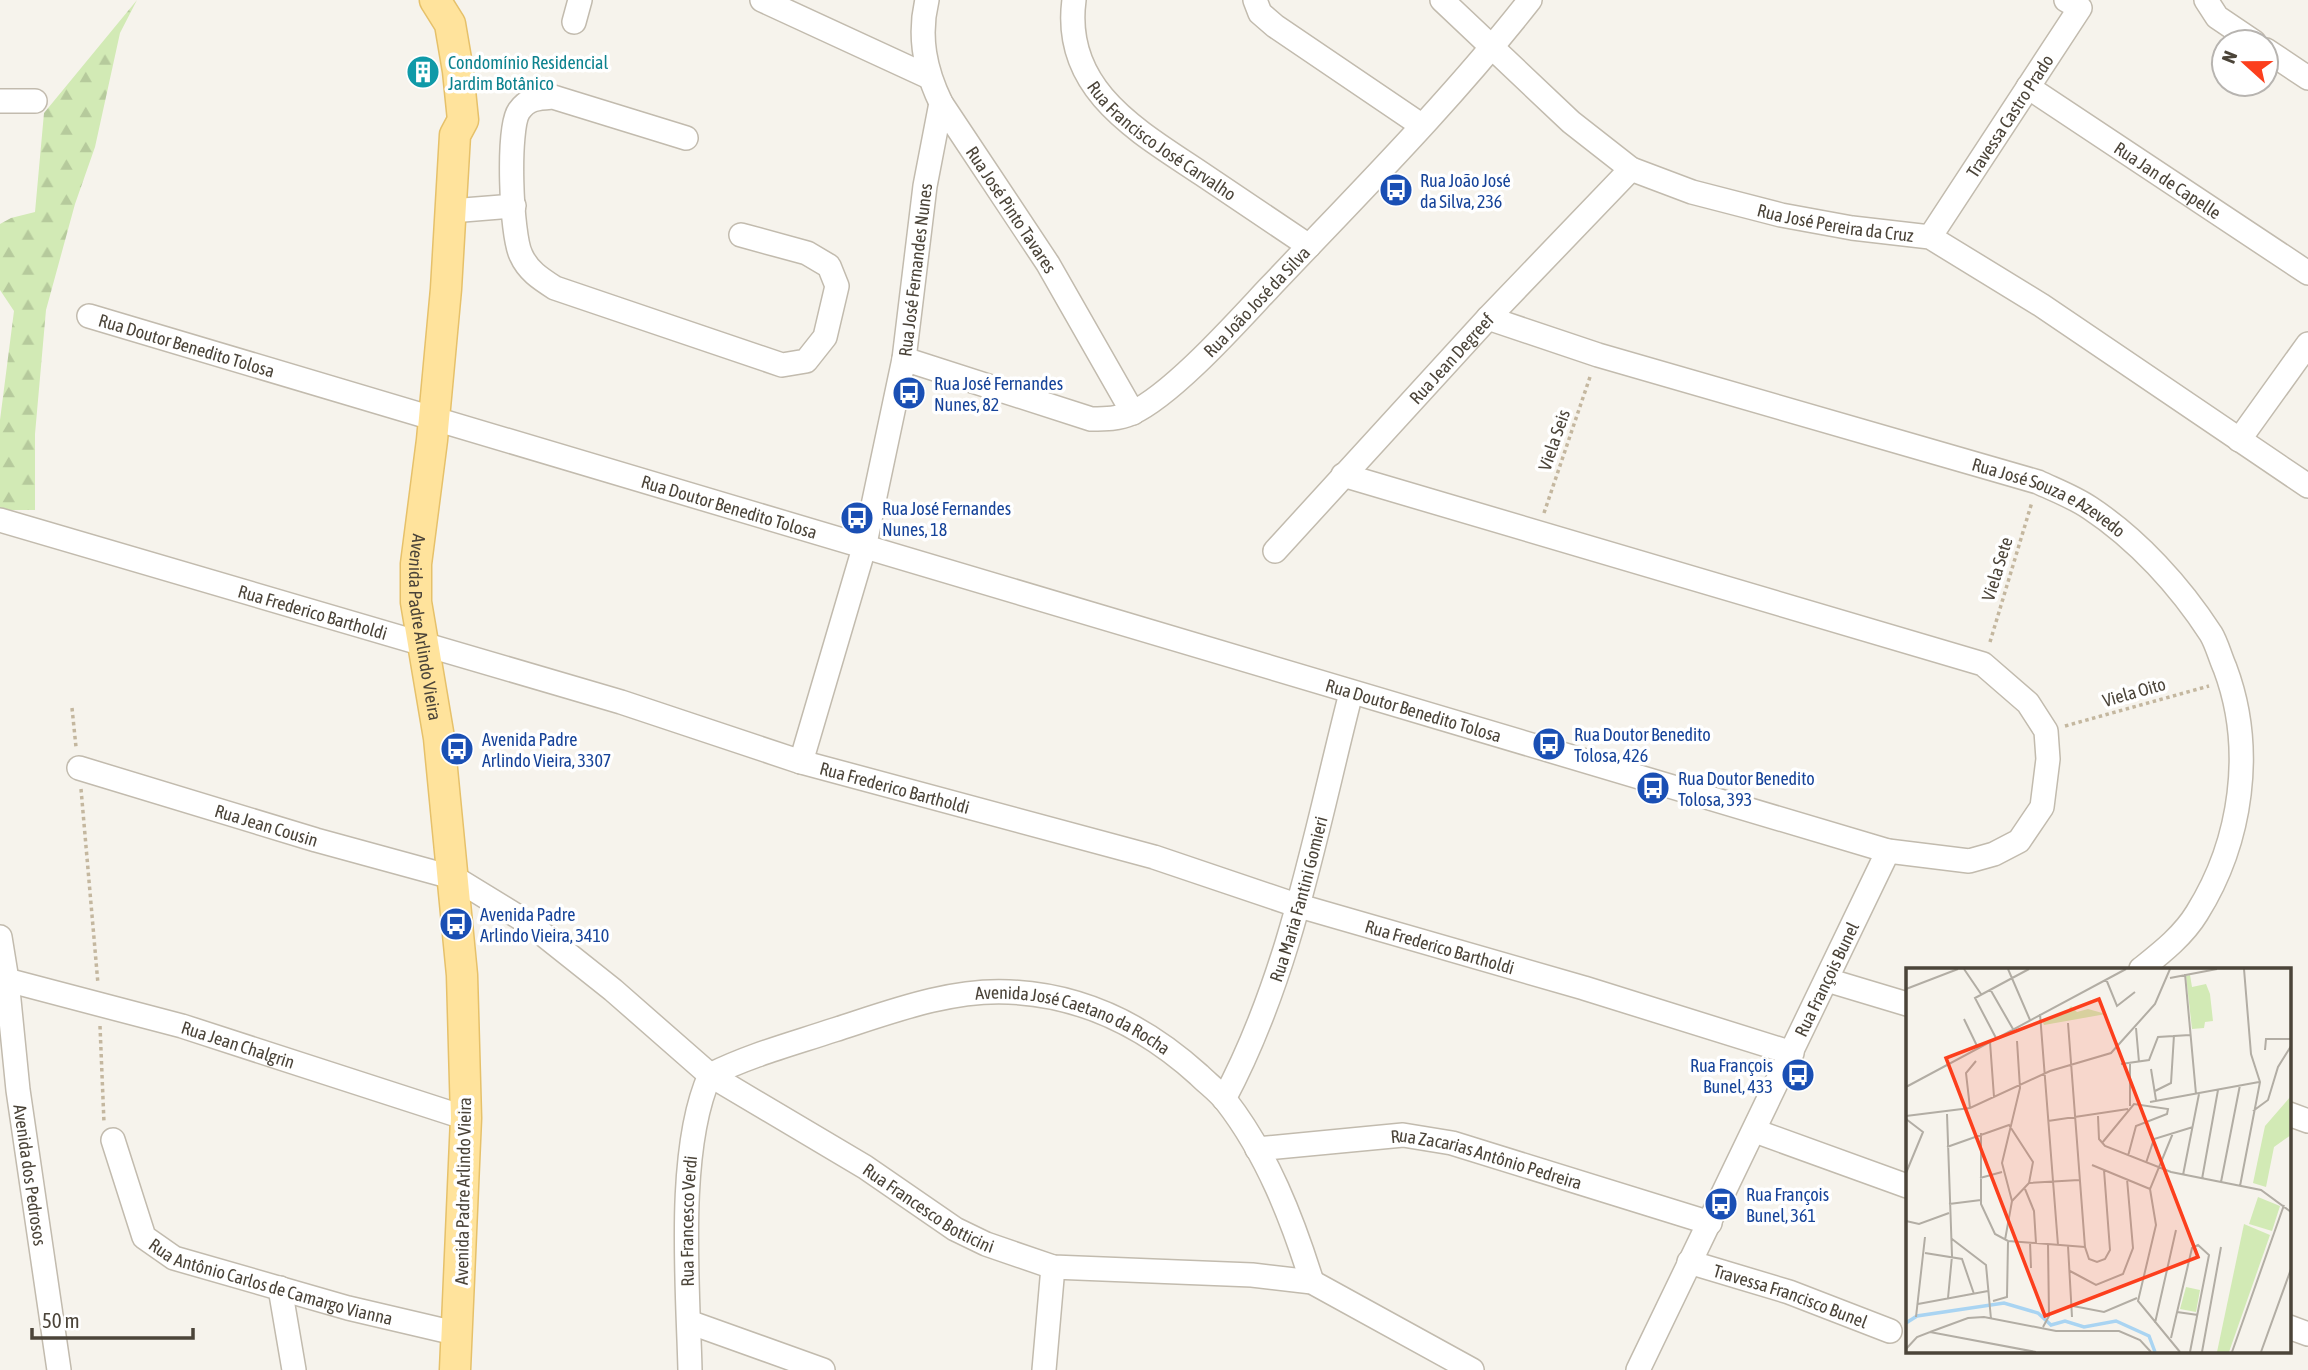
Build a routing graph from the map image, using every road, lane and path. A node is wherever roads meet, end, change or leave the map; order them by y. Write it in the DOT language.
graph roads {
  1 [pos="762,0"];
  2 [pos="926,0"];
  3 [pos="1073,0"];
  4 [pos="1255,0"];
  5 [pos="1442,0"];
  6 [pos="1530,0"];
  7 [pos="2066,0"];
  8 [pos="2206,0"];
  9 [pos="437,5"];
  10 [pos="2233,28"];
  11 [pos="1491,46"];
  12 [pos="2280,59"];
  13 [pos="929,77"];
  14 [pos="2308,78"];
  15 [pos="2028,87"];
  16 [pos="0,100"];
  17 [pos="34,101"];
  18 [pos="941,103"];
  19 [pos="1421,125"];
  20 [pos="686,138"];
  21 [pos="1631,169"];
  22 [pos="514,206"];
  23 [pos="451,211"];
  24 [pos="741,235"];
  25 [pos="1930,237"];
  26 [pos="1309,246"];
  27 [pos="2308,273"];
  28 [pos="89,316"];
  29 [pos="1488,318"];
  30 [pos="2308,344"];
  31 [pos="1598,355"];
  32 [pos="904,359"];
  33 [pos="1133,413"];
  34 [pos="434,420"];
  35 [pos="2239,440"];
  36 [pos="1343,475"];
  37 [pos="2038,482"];
  38 [pos="2308,486"];
  39 [pos="0,520"];
  40 [pos="1537,535"];
  41 [pos="864,548"];
  42 [pos="1275,551"];
  43 [pos="424,646"];
  44 [pos="1983,664"];
  45 [pos="2229,680"];
  46 [pos="1351,693"];
  47 [pos="72,708"];
  48 [pos="2046,731"];
  49 [pos="801,762"];
  50 [pos="79,768"];
  51 [pos="1888,851"];
  52 [pos="455,878"];
  53 [pos="1296,905"];
  54 [pos="0,937"];
  55 [pos="2142,968"];
  56 [pos="8,980"];
  57 [pos="1827,980"];
  58 [pos="100,1003"];
  59 [pos="1906,1004"];
  60 [pos="1792,1053"];
  61 [pos="710,1074"];
  62 [pos="9,1090"];
  63 [pos="1224,1099"];
  64 [pos="2290,1114"];
  65 [pos="466,1118"];
  66 [pos="2308,1121"];
  67 [pos="1755,1131"];
  68 [pos="113,1140"];
  69 [pos="1257,1149"];
  70 [pos="1906,1186"];
  71 [pos="1710,1223"];
  72 [pos="1689,1262"];
  73 [pos="1054,1266"];
  74 [pos="1312,1282"];
  75 [pos="280,1288"];
  76 [pos="689,1322"];
  77 [pos="2290,1326"];
  78 [pos="1890,1331"];
  79 [pos="459,1334"];
  80 [pos="2308,1334"];
  81 [pos="59,1370"];
  82 [pos="294,1370"];
  83 [pos="455,1370"];
  84 [pos="690,1370"];
  85 [pos="823,1370"];
  86 [pos="1044,1370"];
  87 [pos="1472,1370"];
  88 [pos="1638,1370"];
  1 -- 13 [label="street"];
  2 -- 13 [label="street, Rua José Pinto Tavares"];
  3 -- 26 [label="street, Rua Francisco José Carvalho"];
  4 -- 19 [label="street"];
  5 -- 11 [label="street, Rua José Pereira da Cruz"];
  6 -- 11 [label="street, Rua João José da Silva"];
  7 -- 15 [label="street, Travessa Castro Prado"];
  8 -- 10 [label="street"];
  9 -- 23 [label="main road, Avenida Padre Arlindo Vieira"];
  11 -- 19 [label="street, Rua João José da Silva"];
  11 -- 21 [label="street, Rua José Pereira da Cruz"];
  12 -- 14 [label="street"];
  13 -- 18 [label="street, Rua José Pinto Tavares"];
  15 -- 25 [label="street, Travessa Castro Prado"];
  15 -- 27 [label="street, Rua Jan de Capelle"];
  16 -- 17 [label="street"];
  18 -- 32 [label="street, Rua José Fernandes Nunes"];
  18 -- 33 [label="street, Rua José Pinto Tavares"];
  19 -- 26 [label="street, Rua João José da Silva"];
  20 -- 22 [label="street"];
  21 -- 25 [label="street, Rua José Pereira da Cruz"];
  21 -- 29 [label="street, Rua Jean Degreef"];
  22 -- 23 [label="street"];
  22 -- 24 [label="street"];
  23 -- 34 [label="main road, Avenida Padre Arlindo Vieira"];
  25 -- 35 [label="street, Rua José Pereira da Cruz"];
  26 -- 33 [label="street, Rua João José da Silva"];
  28 -- 34 [label="street, Rua Doutor Benedito Tolosa"];
  29 -- 31 [label="street, Rua José Souza e Azevedo"];
  29 -- 36 [label="street, Rua Jean Degreef"];
  30 -- 35 [label="street"];
  31 -- 37 [label="street, Rua José Souza e Azevedo"];
  31 -- 40 [label="path, Viela Seis"];
  32 -- 33 [label="street, Rua João José da Silva"];
  32 -- 41 [label="street, Rua José Fernandes Nunes"];
  34 -- 41 [label="street, Rua Doutor Benedito Tolosa"];
  34 -- 43 [label="main road, Avenida Padre Arlindo Vieira"];
  35 -- 38 [label="street, Rua José Pereira da Cruz"];
  36 -- 40 [label="street"];
  36 -- 42 [label="street, Rua Jean Degreef"];
  37 -- 44 [label="path, Viela Sete"];
  37 -- 45 [label="street, Rua José Souza e Azevedo"];
  39 -- 43 [label="street, Rua Frederico Bartholdi"];
  40 -- 44 [label="street"];
  41 -- 46 [label="street, Rua Doutor Benedito Tolosa"];
  41 -- 49 [label="street, Rua José Fernandes Nunes"];
  43 -- 49 [label="street, Rua Frederico Bartholdi"];
  43 -- 52 [label="main road, Avenida Padre Arlindo Vieira"];
  44 -- 48 [label="street"];
  45 -- 48 [label="path, Viela Oito"];
  45 -- 55 [label="street, Rua José Souza e Azevedo"];
  46 -- 51 [label="street, Rua Doutor Benedito Tolosa"];
  46 -- 53 [label="street, Rua Maria Fantini Gomieri"];
  47 -- 50 [label="path"];
  48 -- 51 [label="street, Rua Doutor Benedito Tolosa"];
  49 -- 53 [label="street, Rua Frederico Bartholdi"];
  50 -- 52 [label="street, Rua Jean Cousin"];
  50 -- 58 [label="path"];
  51 -- 57 [label="street, Rua François Bunel"];
  52 -- 61 [label="street, Rua Francesco Botticini"];
  52 -- 65 [label="main road, Avenida Padre Arlindo Vieira"];
  53 -- 60 [label="street, Rua Frederico Bartholdi"];
  53 -- 63 [label="street, Rua Maria Fantini Gomieri"];
  54 -- 56 [label="street, Avenida dos Pedrosos"];
  56 -- 58 [label="street, Rua Jean Chalgrin"];
  56 -- 62 [label="street, Avenida dos Pedrosos"];
  57 -- 59 [label="street"];
  57 -- 60 [label="street, Rua François Bunel"];
  58 -- 65 [label="street, Rua Jean Chalgrin"];
  58 -- 68 [label="path"];
  60 -- 67 [label="street, Rua François Bunel"];
  61 -- 63 [label="street, Avenida José Caetano da Rocha"];
  61 -- 73 [label="street, Rua Francesco Botticini"];
  61 -- 76 [label="street, Rua Francesco Verdi"];
  62 -- 81 [label="street, Avenida dos Pedrosos"];
  63 -- 69 [label="street, Avenida José Caetano da Rocha"];
  64 -- 66 [label="street"];
  65 -- 79 [label="main road, Avenida Padre Arlindo Vieira"];
  67 -- 70 [label="street"];
  67 -- 71 [label="street, Rua François Bunel"];
  68 -- 75 [label="street, Rua Antônio Carlos de Camargo Vianna"];
  69 -- 71 [label="street, Rua Zacarias Antônio Pedreira"];
  69 -- 74 [label="street, Avenida José Caetano da Rocha"];
  71 -- 72 [label="street, Rua François Bunel"];
  72 -- 78 [label="street, Travessa Francisco Bunel"];
  72 -- 88 [label="street, Rua François Bunel"];
  73 -- 74 [label="street, Rua Francesco Botticini"];
  73 -- 86 [label="street"];
  74 -- 87 [label="street, Rua Francesco Botticini"];
  75 -- 79 [label="street, Rua Antônio Carlos de Camargo Vianna"];
  75 -- 82 [label="street"];
  76 -- 84 [label="street, Rua Francesco Verdi"];
  76 -- 85 [label="street"];
  77 -- 80 [label="street"];
  79 -- 83 [label="main road, Avenida Padre Arlindo Vieira"];
}
